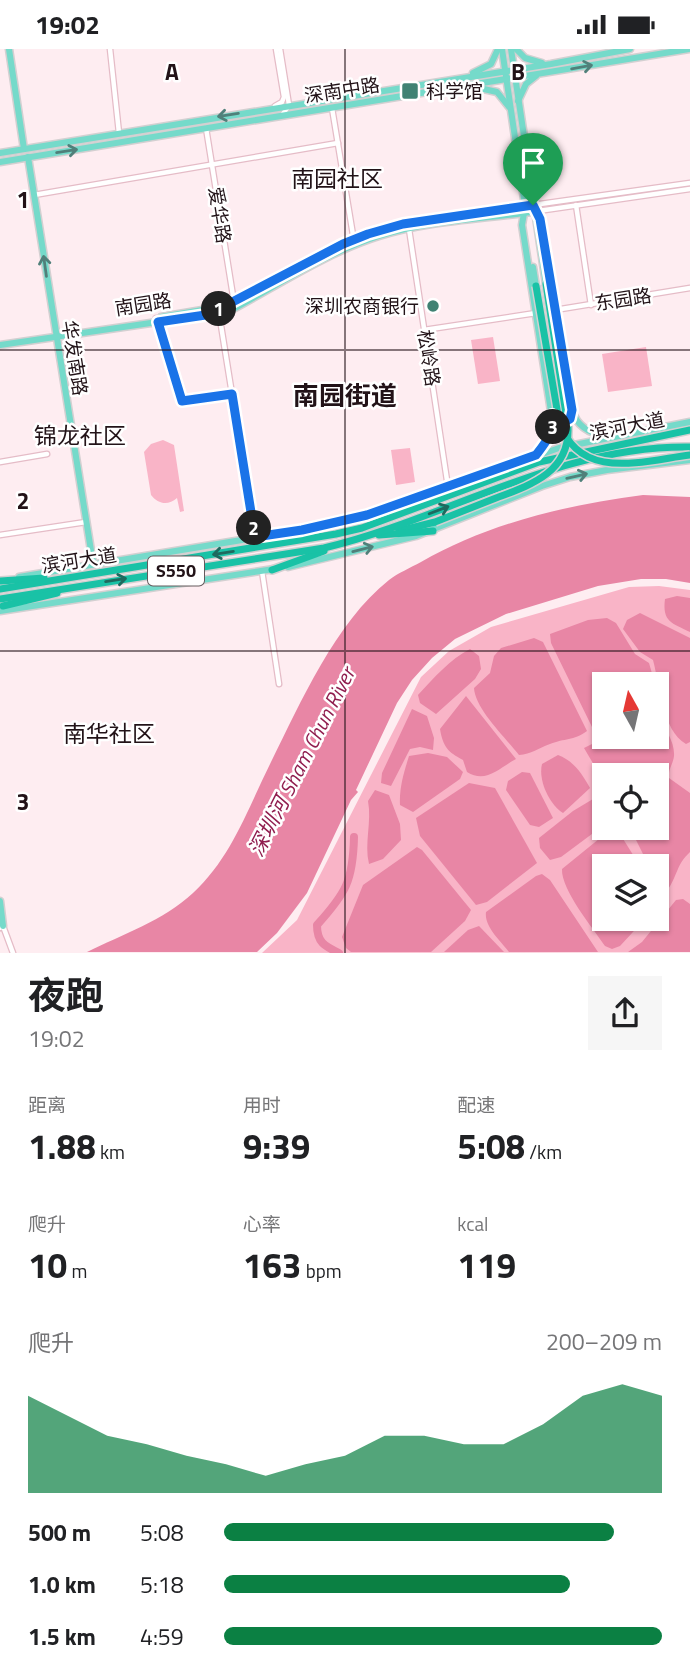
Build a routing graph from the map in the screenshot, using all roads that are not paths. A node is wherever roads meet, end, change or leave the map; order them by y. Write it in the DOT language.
graph roads {
  1 [pos="11,49"];
  2 [pos="110,49"];
  3 [pos="278,49"];
  4 [pos="500,49"];
  5 [pos="513,49"];
  6 [pos="630,49"];
  7 [pos="685,49"];
  8 [pos="642,53"];
  9 [pos="551,64"];
  10 [pos="513,69"];
  11 [pos="505,71"];
  12 [pos="542,74"];
  13 [pos="465,77"];
  14 [pos="514,79"];
  15 [pos="506,80"];
  16 [pos="470,85"];
  17 [pos="289,105"];
  18 [pos="271,108"];
  19 [pos="332,108"];
  20 [pos="514,108"];
  21 [pos="279,117"];
  22 [pos="206,128"];
  23 [pos="119,133"];
  24 [pos="338,143"];
  25 [pos="26,148"];
  26 [pos="0,153"];
  27 [pos="28,157"];
  28 [pos="0,162"];
  29 [pos="212,164"];
  30 [pos="690,183"];
  31 [pos="690,189"];
  32 [pos="34,195"];
  33 [pos="576,205"];
  34 [pos="523,209"];
  35 [pos="535,209"];
  36 [pos="409,229"];
  37 [pos="354,242"];
  38 [pos="546,284"];
  39 [pos="536,286"];
  40 [pos="690,288"];
  41 [pos="234,302"];
  42 [pos="591,305"];
  43 [pos="555,310"];
  44 [pos="219,311"];
  45 [pos="536,313"];
  46 [pos="157,320"];
  47 [pos="424,330"];
  48 [pos="55,335"];
  49 [pos="0,343"];
  50 [pos="232,394"];
  51 [pos="572,410"];
  52 [pos="552,415"];
  53 [pos="690,422"];
  54 [pos="690,432"];
  55 [pos="619,436"];
  56 [pos="690,445"];
  57 [pos="47,454"];
  58 [pos="536,455"];
  59 [pos="690,457"];
  60 [pos="0,462"];
  61 [pos="448,487"];
  62 [pos="423,497"];
  63 [pos="86,522"];
  64 [pos="362,528"];
  65 [pos="433,531"];
  66 [pos="392,533"];
  67 [pos="0,535"];
  68 [pos="255,537"];
  69 [pos="364,537"];
  70 [pos="352,541"];
  71 [pos="93,563"];
  72 [pos="272,570"];
  73 [pos="262,572"];
  74 [pos="80,576"];
  75 [pos="0,581"];
  76 [pos="0,589"];
  77 [pos="1,606"];
  78 [pos="279,684"];
  79 [pos="0,901"];
  80 [pos="1,925"];
  81 [pos="13,953"];
  1 -- 25 [label="main road"];
  2 -- 23 [label="street"];
  3 -- 17 [label="street"];
  3 -- 18 [label="street"];
  4 -- 11 [label="main road"];
  4 -- 13 [label="main road"];
  5 -- 9 [label="main road"];
  5 -- 10 [label="main road"];
  6 -- 9 [label="main road, 深南中路"];
  7 -- 8 [label="main road, 深南中路"];
  12 -- 8 [label="main road, 深南中路, one-way"];
  9 -- 10 [label="main road, 深南中路"];
  10 -- 11 [label="main road, 深南中路"];
  10 -- 14 [label="main road"];
  11 -- 13 [label="main road, 深南中路"];
  11 -- 15 [label="main road"];
  12 -- 14 [label="main road, 深南中路"];
  12 -- 20 [label="main road"];
  13 -- 17 [label="main road, 深南中路"];
  14 -- 15 [label="main road, 深南中路"];
  14 -- 20 [label="main road"];
  15 -- 16 [label="main road, 深南中路"];
  15 -- 20 [label="main road"];
  16 -- 19 [label="main road, 深南中路"];
  16 -- 20 [label="main road"];
  17 -- 18 [label="main road, 深南中路"];
  17 -- 21 [label="street"];
  18 -- 23 [label="main road, 深南中路, one-way"];
  19 -- 21 [label="main road, 深南中路"];
  19 -- 24 [label="street"];
  20 -- 34 [label="main road"];
  20 -- 35 [label="main road"];
  21 -- 22 [label="main road, 深南中路"];
  27 -- 22 [label="main road, 深南中路, one-way"];
  22 -- 29 [label="street, 爱华路"];
  23 -- 25 [label="main road, 深南中路"];
  24 -- 29 [label="street"];
  24 -- 37 [label="street"];
  25 -- 26 [label="main road, 深南中路"];
  27 -- 28 [label="main road, 深南中路"];
  27 -- 32 [label="main road, 华发南路"];
  29 -- 32 [label="street"];
  29 -- 41 [label="street, 爱华路"];
  30 -- 35 [label="street, 南园路"];
  31 -- 33 [label="street, 南园路"];
  48 -- 32 [label="main road, 华发南路, one-way"];
  33 -- 35 [label="street, 南园路"];
  33 -- 42 [label="street"];
  34 -- 35 [label="main road, 南园路"];
  34 -- 36 [label="main road, 南园路"];
  34 -- 37 [label="main road, 南园路"];
  34 -- 39 [label="main road"];
  34 -- 45 [label="main road"];
  35 -- 38 [label="main road"];
  35 -- 43 [label="main road"];
  36 -- 37 [label="main road, 南园路"];
  36 -- 47 [label="street, 松岭路"];
  37 -- 41 [label="main road, 南园路"];
  37 -- 44 [label="main road, 南园路"];
  38 -- 66 [label="highway, bridge"];
  39 -- 59 [label="highway, bridge"];
  40 -- 42 [label="street, 东园路"];
  41 -- 44 [label="main road, 南园路"];
  42 -- 43 [label="street, 东园路"];
  43 -- 51 [label="main road"];
  44 -- 46 [label="main road, 南园路"];
  44 -- 50 [label="street"];
  45 -- 47 [label="street"];
  45 -- 52 [label="main road"];
  46 -- 48 [label="main road, 南园路"];
  46 -- 50 [label="street"];
  47 -- 61 [label="street, 松岭路"];
  48 -- 49 [label="main road, 南园路"];
  48 -- 63 [label="main road, 华发南路"];
  50 -- 68 [label="street"];
  51 -- 52 [label="main road"];
  51 -- 55 [label="main road"];
  52 -- 58 [label="main road"];
  53 -- 55 [label="main road"];
  54 -- 64 [label="highway, 滨河大道 / S550"];
  55 -- 58 [label="main road"];
  69 -- 56 [label="highway, 滨河大道 / S550, one-way"];
  57 -- 60 [label="street"];
  58 -- 61 [label="main road"];
  65 -- 59 [label="main road, one-way"];
  61 -- 62 [label="main road"];
  62 -- 64 [label="highway"];
  62 -- 68 [label="main road"];
  63 -- 67 [label="street"];
  63 -- 71 [label="main road, 华发南路"];
  64 -- 74 [label="highway, 滨河大道 / S550, one-way"];
  65 -- 66 [label="highway"];
  72 -- 65 [label="main road, one-way"];
  66 -- 69 [label="highway"];
  68 -- 71 [label="main road"];
  69 -- 70 [label="highway, 滨河大道 / S550"];
  70 -- 72 [label="highway"];
  77 -- 70 [label="highway, 滨河大道 / S550, one-way"];
  71 -- 75 [label="main road"];
  72 -- 73 [label="main road"];
  73 -- 77 [label="main road"];
  73 -- 78 [label="street"];
  74 -- 75 [label="highway"];
  74 -- 76 [label="highway, 滨河大道 / S550"];
  79 -- 80 [label="main road"];
  80 -- 81 [label="street"];
}
